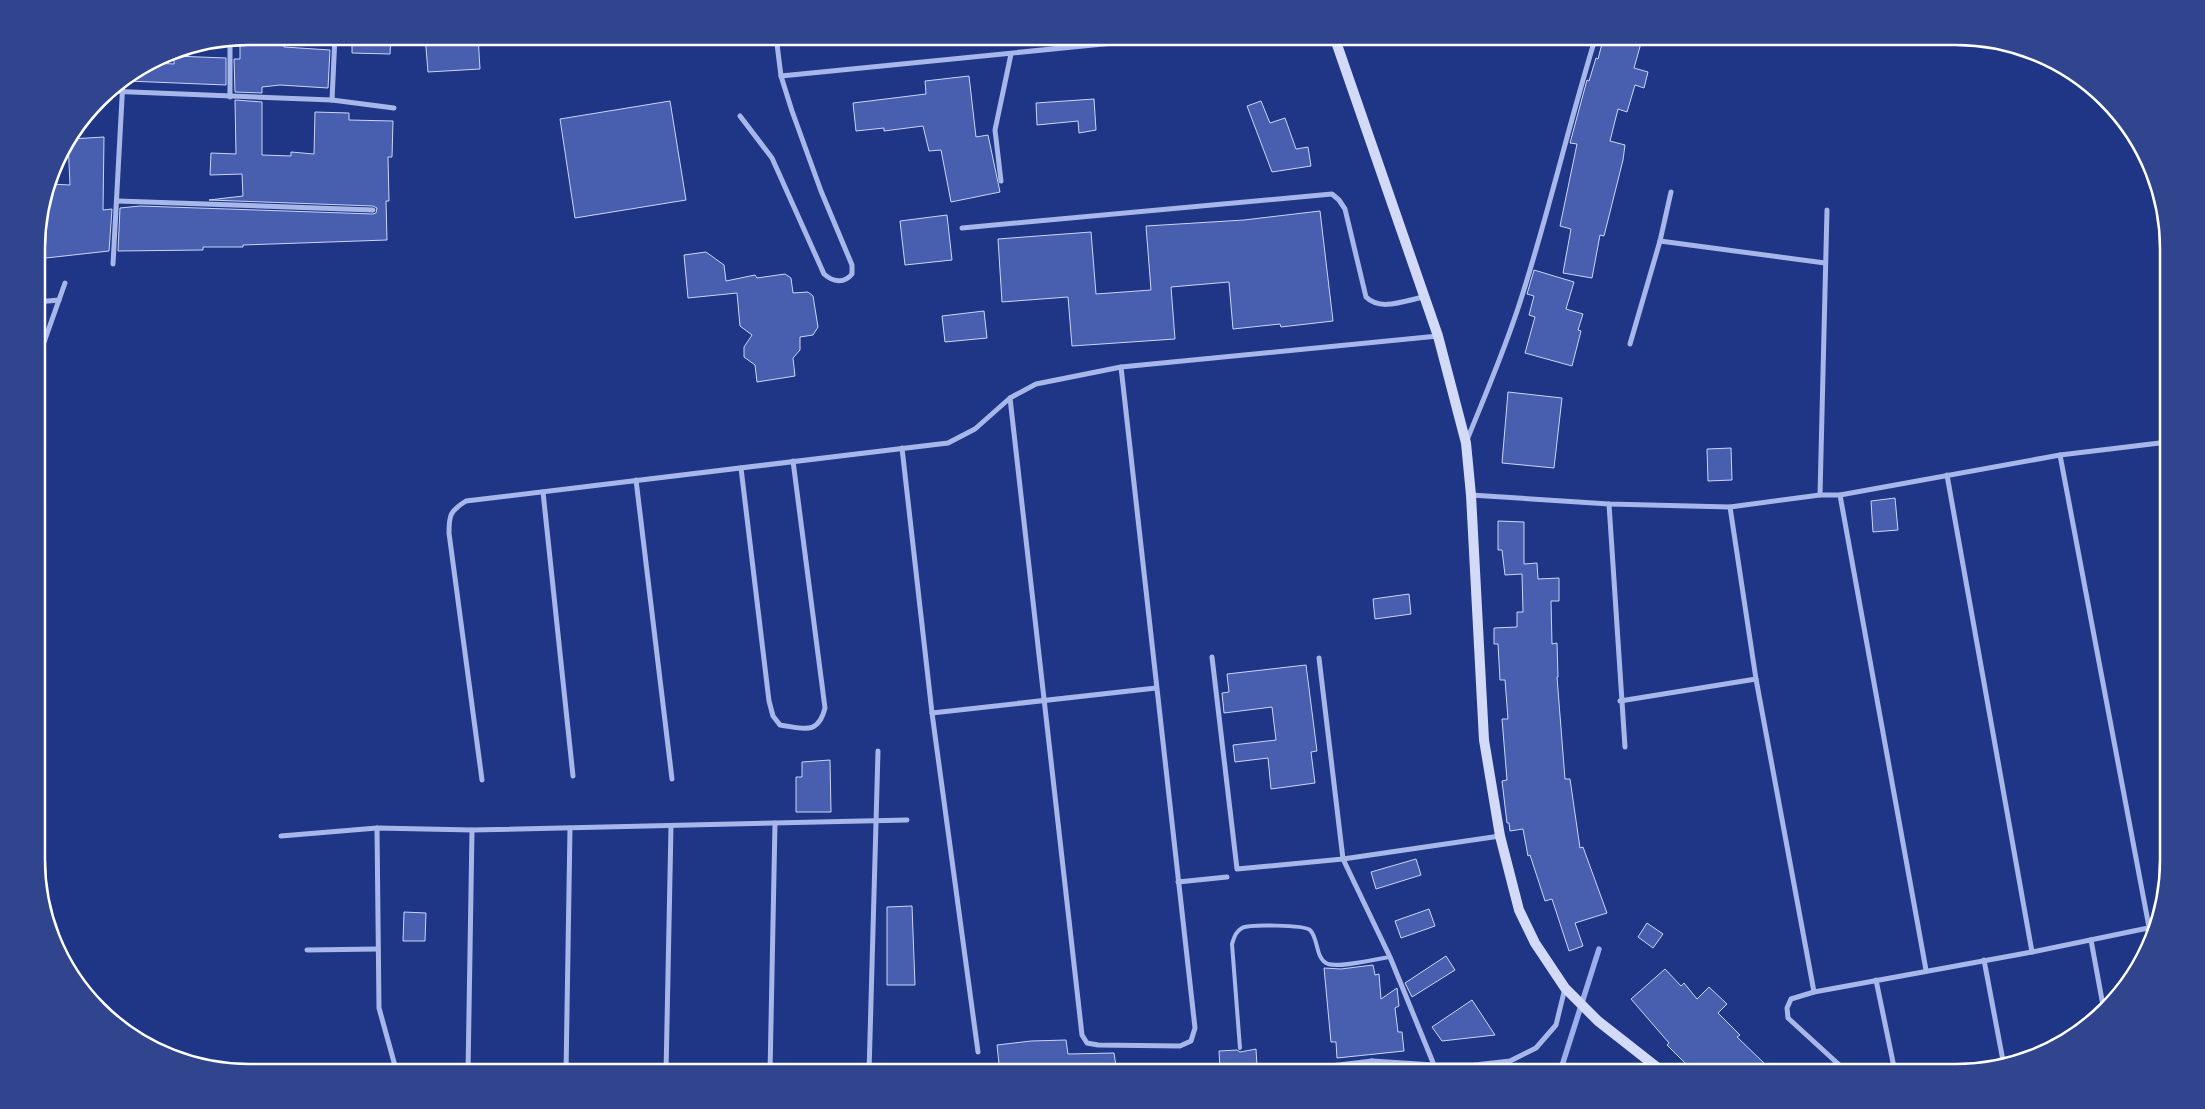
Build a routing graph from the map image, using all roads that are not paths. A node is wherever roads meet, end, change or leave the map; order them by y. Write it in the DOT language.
graph roads {
  1 [pos="335,45"];
  2 [pos="777,45"];
  3 [pos="1097,45"];
  4 [pos="1337,45"];
  5 [pos="1593,45"];
  6 [pos="230,46"];
  7 [pos="1011,54"];
  8 [pos="781,76"];
  9 [pos="123,89"];
  10 [pos="119,92"];
  11 [pos="123,92"];
  12 [pos="230,97"];
  13 [pos="332,100"];
  14 [pos="394,108"];
  15 [pos="740,116"];
  16 [pos="1001,181"];
  17 [pos="1671,192"];
  18 [pos="118,201"];
  19 [pos="373,210"];
  20 [pos="1827,210"];
  21 [pos="962,228"];
  22 [pos="1660,241"];
  23 [pos="1825,263"];
  24 [pos="113,264"];
  25 [pos="65,283"];
  26 [pos="1425,297"];
  27 [pos="59,300"];
  28 [pos="45,301"];
  29 [pos="1438,336"];
  30 [pos="45,339"];
  31 [pos="1630,344"];
  32 [pos="1121,367"];
  33 [pos="1010,398"];
  34 [pos="1466,443"];
  35 [pos="2160,443"];
  36 [pos="902,448"];
  37 [pos="2060,454"];
  38 [pos="793,461"];
  39 [pos="741,468"];
  40 [pos="1947,475"];
  41 [pos="636,480"];
  42 [pos="543,492"];
  43 [pos="1820,495"];
  44 [pos="1840,495"];
  45 [pos="1471,496"];
  46 [pos="1609,504"];
  47 [pos="1730,506"];
  48 [pos="1212,657"];
  49 [pos="1319,658"];
  50 [pos="1756,679"];
  51 [pos="1156,688"];
  52 [pos="1045,700"];
  53 [pos="1620,701"];
  54 [pos="932,713"];
  55 [pos="1625,747"];
  56 [pos="878,751"];
  57 [pos="573,776"];
  58 [pos="672,779"];
  59 [pos="482,780"];
  60 [pos="907,820"];
  61 [pos="874,821"];
  62 [pos="775,823"];
  63 [pos="670,826"];
  64 [pos="378,828"];
  65 [pos="570,828"];
  66 [pos="472,830"];
  67 [pos="281,836"];
  68 [pos="1500,836"];
  69 [pos="1343,858"];
  70 [pos="1227,877"];
  71 [pos="1178,882"];
  72 [pos="2150,922"];
  73 [pos="2148,928"];
  74 [pos="2091,940"];
  75 [pos="378,949"];
  76 [pos="308,950"];
  77 [pos="2032,952"];
  78 [pos="1390,957"];
  79 [pos="1984,960"];
  80 [pos="1926,970"];
  81 [pos="1876,980"];
  82 [pos="1565,988"];
  83 [pos="1814,992"];
  84 [pos="2102,1002"];
  85 [pos="1240,1048"];
  86 [pos="978,1052"];
  87 [pos="2003,1058"];
  88 [pos="1372,1061"];
  89 [pos="395,1064"];
  90 [pos="468,1064"];
  91 [pos="566,1064"];
  92 [pos="666,1064"];
  93 [pos="770,1064"];
  94 [pos="869,1064"];
  95 [pos="1347,1064"];
  96 [pos="1373,1064"];
  97 [pos="1418,1064"];
  98 [pos="1434,1064"];
  99 [pos="1484,1064"];
  100 [pos="1653,1064"];
  101 [pos="1838,1064"];
  102 [pos="1893,1064"];
  1 -- 13 [label="street"];
  2 -- 8 [label="street"];
  3 -- 7 [label="street"];
  4 -- 26 [label="street"];
  5 -- 34 [label="street"];
  6 -- 12 [label="street"];
  7 -- 8 [label="street"];
  7 -- 16 [label="street"];
  8 -- 15 [label="street"];
  9 -- 11 [label="street"];
  10 -- 11 [label="street"];
  11 -- 12 [label="street"];
  11 -- 18 [label="street"];
  12 -- 13 [label="street"];
  13 -- 14 [label="street"];
  17 -- 22 [label="street"];
  18 -- 19 [label="street"];
  18 -- 24 [label="street"];
  20 -- 23 [label="street"];
  21 -- 26 [label="street"];
  22 -- 23 [label="street"];
  22 -- 31 [label="street"];
  23 -- 43 [label="street"];
  25 -- 27 [label="street"];
  26 -- 29 [label="street"];
  27 -- 28 [label="street"];
  27 -- 30 [label="street"];
  29 -- 32 [label="street"];
  29 -- 34 [label="street"];
  32 -- 33 [label="street"];
  32 -- 51 [label="street"];
  33 -- 36 [label="street"];
  33 -- 52 [label="street"];
  34 -- 45 [label="street"];
  35 -- 37 [label="street"];
  36 -- 38 [label="street"];
  36 -- 54 [label="street"];
  37 -- 40 [label="street"];
  37 -- 72 [label="street"];
  38 -- 39 [label="street"];
  38 -- 39 [label="street"];
  39 -- 41 [label="street"];
  40 -- 44 [label="street"];
  40 -- 77 [label="street"];
  41 -- 42 [label="street"];
  41 -- 58 [label="street"];
  42 -- 57 [label="street"];
  42 -- 59 [label="street"];
  43 -- 44 [label="street"];
  43 -- 47 [label="street"];
  44 -- 80 [label="street"];
  45 -- 46 [label="street"];
  45 -- 68 [label="street"];
  46 -- 47 [label="street"];
  46 -- 53 [label="street"];
  47 -- 50 [label="street"];
  48 -- 69 [label="street"];
  49 -- 69 [label="street"];
  50 -- 53 [label="street"];
  50 -- 83 [label="street"];
  51 -- 52 [label="street"];
  51 -- 71 [label="street"];
  52 -- 54 [label="street"];
  52 -- 71 [label="street"];
  53 -- 55 [label="street"];
  54 -- 86 [label="street"];
  56 -- 61 [label="street"];
  60 -- 61 [label="street"];
  61 -- 62 [label="street"];
  61 -- 94 [label="street"];
  62 -- 63 [label="street"];
  62 -- 93 [label="street"];
  63 -- 65 [label="street"];
  63 -- 92 [label="street"];
  64 -- 66 [label="street"];
  64 -- 67 [label="street"];
  64 -- 75 [label="street"];
  65 -- 66 [label="street"];
  65 -- 91 [label="street"];
  66 -- 90 [label="street"];
  68 -- 69 [label="street"];
  68 -- 82 [label="street"];
  69 -- 78 [label="street"];
  70 -- 71 [label="street"];
  73 -- 74 [label="street"];
  74 -- 77 [label="street"];
  74 -- 84 [label="street"];
  75 -- 76 [label="street"];
  75 -- 89 [label="street"];
  77 -- 79 [label="street"];
  78 -- 85 [label="lane"];
  78 -- 98 [label="street"];
  79 -- 80 [label="street"];
  79 -- 87 [label="street"];
  80 -- 81 [label="street"];
  81 -- 83 [label="street"];
  81 -- 102 [label="street"];
  82 -- 99 [label="street"];
  82 -- 100 [label="street"];
  83 -- 101 [label="street"];
  88 -- 95 [label="street"];
  88 -- 96 [label="street"];
  88 -- 97 [label="street"];
}
